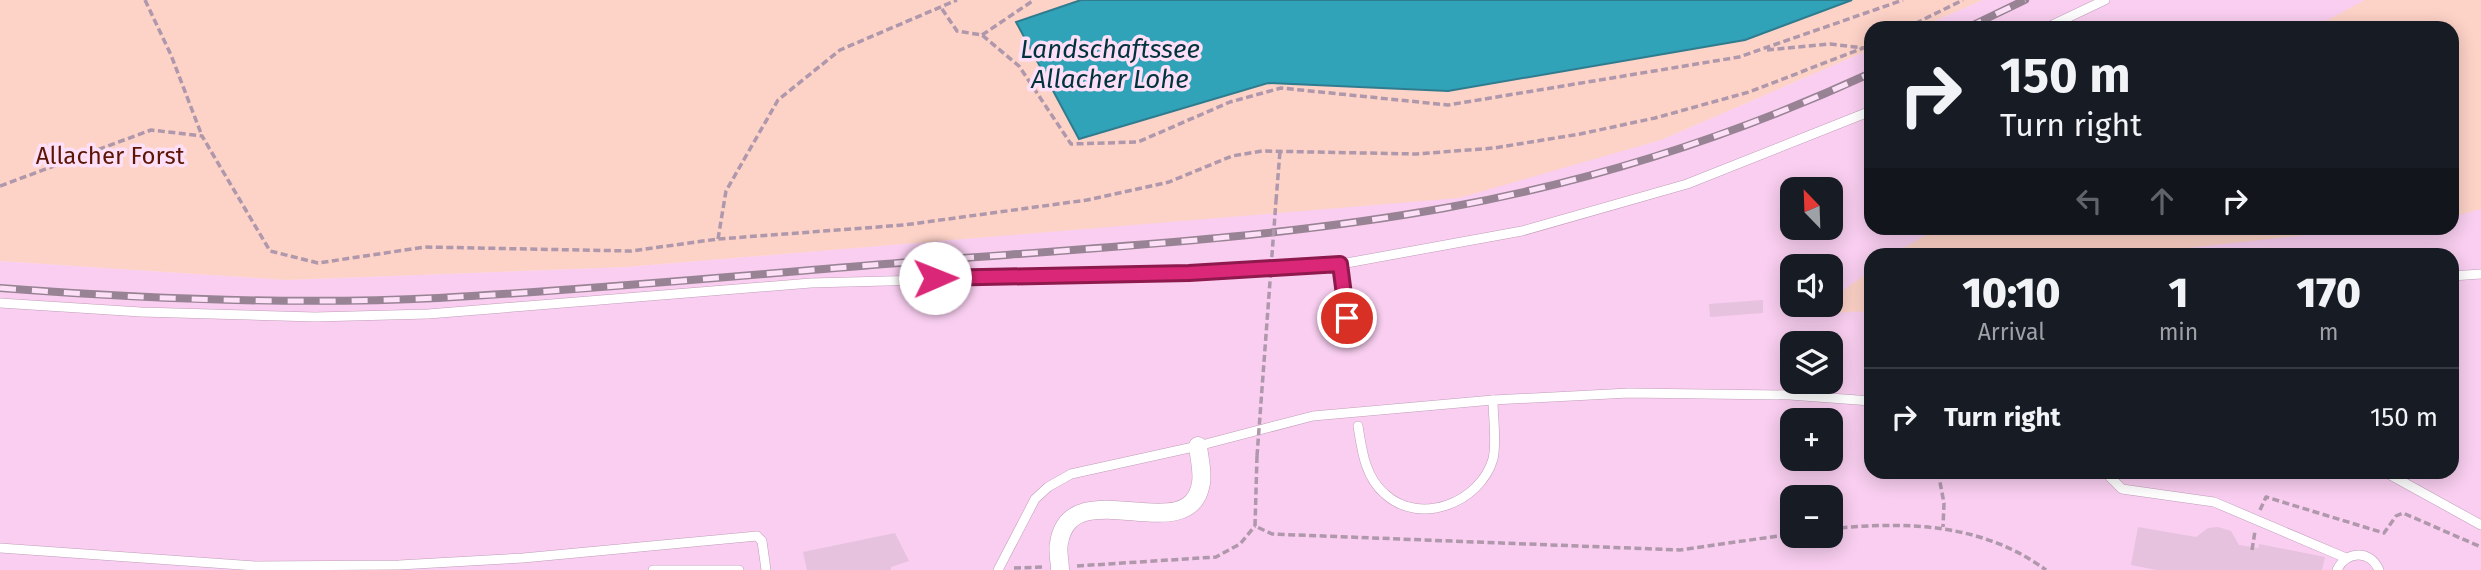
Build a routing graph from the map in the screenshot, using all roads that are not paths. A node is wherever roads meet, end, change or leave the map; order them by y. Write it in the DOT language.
graph roads {
  1 [pos="2105,0"];
  2 [pos="2061,21"];
  3 [pos="1864,114"];
  4 [pos="1340,264"];
  5 [pos="2481,274"];
  6 [pos="2459,276"];
  7 [pos="0,303"];
  8 [pos="1347,318"];
  9 [pos="1493,400"];
  10 [pos="1864,400"];
  11 [pos="1357,426"];
  12 [pos="1198,446"];
  13 [pos="2112,479"];
  14 [pos="2398,479"];
  15 [pos="2481,525"];
  16 [pos="0,548"];
  17 [pos="2346,558"];
  18 [pos="1055,568"];
  19 [pos="653,570"];
  20 [pos="739,570"];
  21 [pos="766,570"];
  22 [pos="998,570"];
  23 [pos="2337,570"];
  24 [pos="2379,570"];
  1 -- 2 [label="lane"];
  3 -- 4 [label="lane"];
  4 -- 7 [label="lane"];
  4 -- 8 [label="lane"];
  5 -- 6 [label="lane"];
  9 -- 10 [label="lane"];
  9 -- 11 [label="lane"];
  9 -- 12 [label="lane"];
  12 -- 18 [label="street"];
  12 -- 22 [label="lane"];
  13 -- 17 [label="lane"];
  14 -- 15 [label="lane"];
  16 -- 21 [label="lane"];
  17 -- 23 [label="lane"];
  17 -- 24 [label="lane"];
  19 -- 20 [label="lane"];
}
